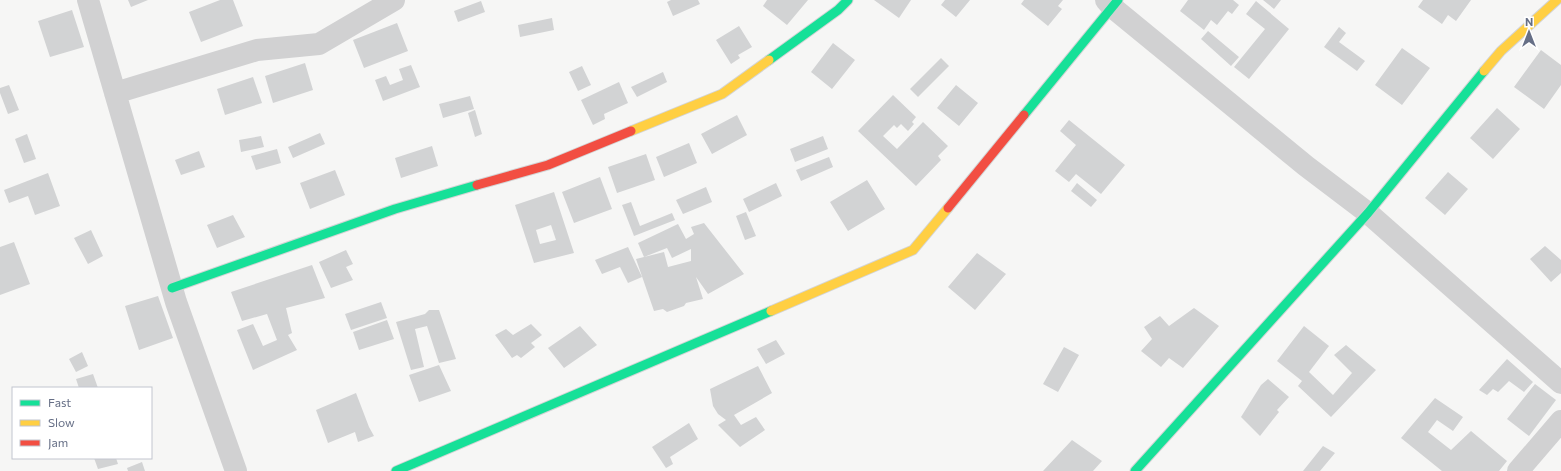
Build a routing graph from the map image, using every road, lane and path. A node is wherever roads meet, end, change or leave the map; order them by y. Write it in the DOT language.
graph roads {
  1 [pos="88,0"];
  2 [pos="394,0"];
  3 [pos="848,0"];
  4 [pos="1557,0"];
  5 [pos="1112,2"];
  6 [pos="115,93"];
  7 [pos="1368,213"];
  8 [pos="172,288"];
  9 [pos="1561,383"];
  10 [pos="1561,421"];
  11 [pos="236,471"];
  12 [pos="396,471"];
  13 [pos="1135,471"];
  14 [pos="1518,471"];
  1 -- 6 [label="street"];
  2 -- 6 [label="street"];
  3 -- 8 [label="street"];
  4 -- 7 [label="street"];
  5 -- 7 [label="street"];
  5 -- 12 [label="street"];
  6 -- 8 [label="street"];
  7 -- 9 [label="street"];
  7 -- 13 [label="street"];
  8 -- 11 [label="street"];
  10 -- 14 [label="street"];
}
